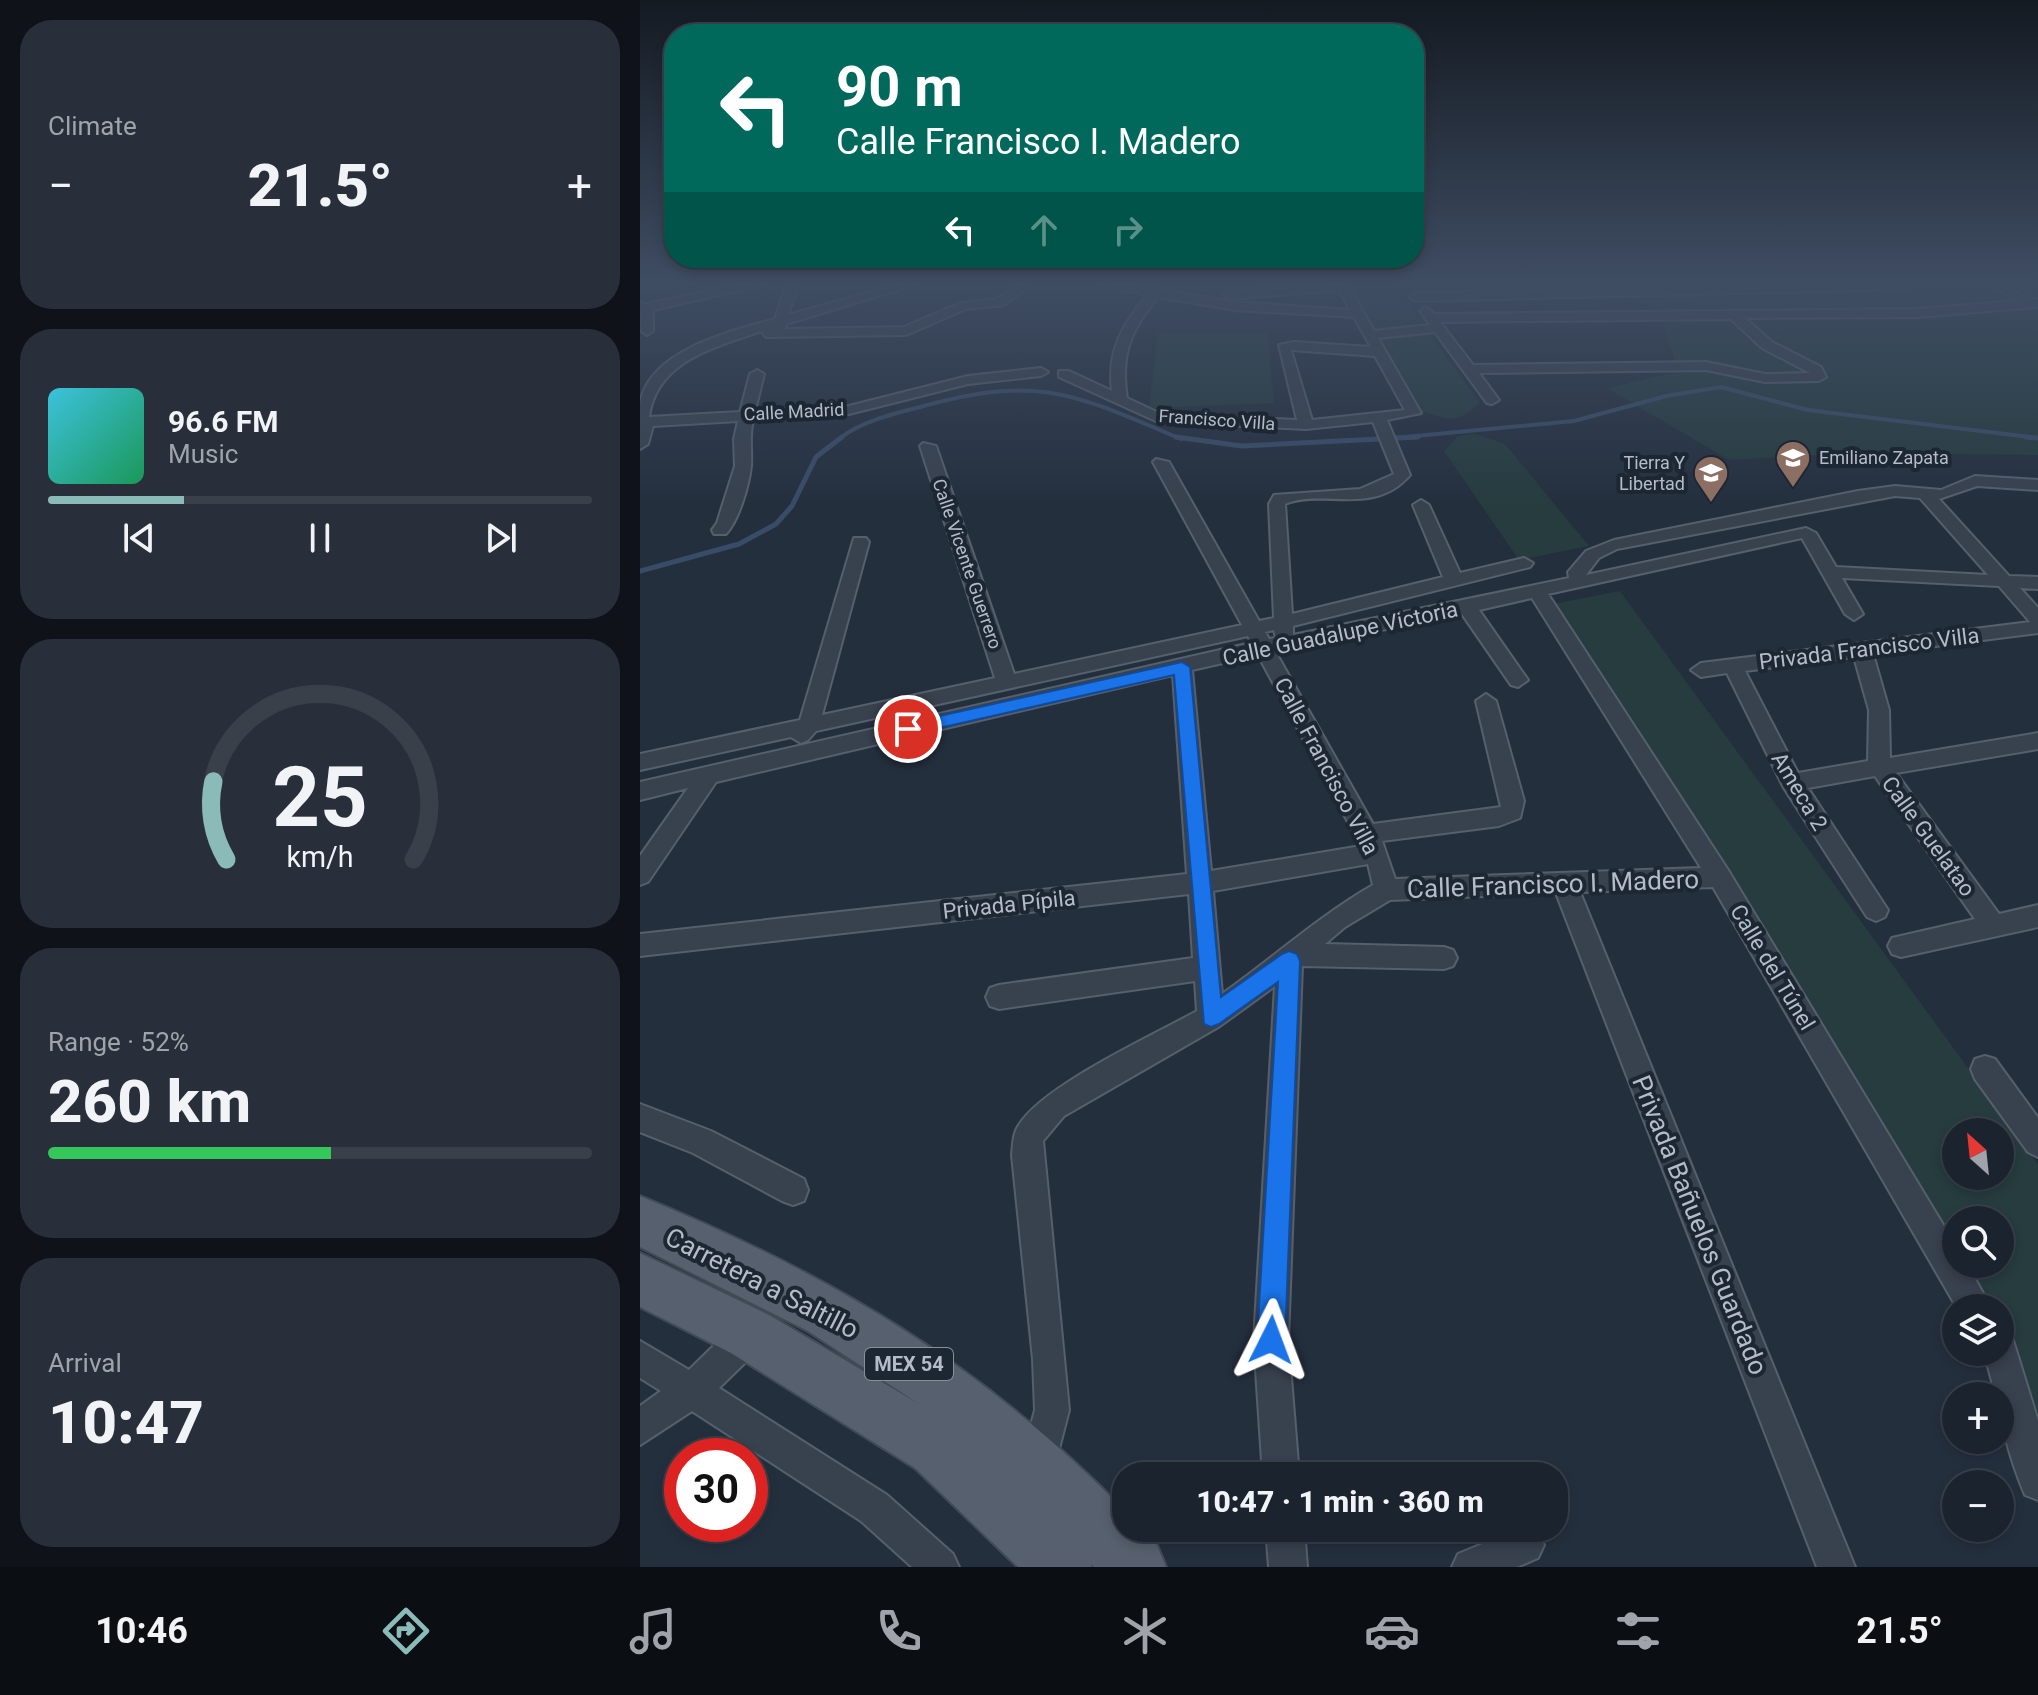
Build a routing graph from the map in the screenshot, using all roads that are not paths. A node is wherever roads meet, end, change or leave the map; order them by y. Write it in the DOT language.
graph roads {
  1 [pos="679,358"];
  2 [pos="1117,358"];
  3 [pos="1286,358"];
  4 [pos="1383,358"];
  5 [pos="1460,358"];
  6 [pos="1742,358"];
  7 [pos="1776,358"];
  8 [pos="1722,367"];
  9 [pos="1469,369"];
  10 [pos="1041,372"];
  11 [pos="757,374"];
  12 [pos="1064,374"];
  13 [pos="1492,400"];
  14 [pos="1120,402"];
  15 [pos="747,415"];
  16 [pos="640,417"];
  17 [pos="641,422"];
  18 [pos="1306,425"];
  19 [pos="1384,432"];
  20 [pos="640,444"];
  21 [pos="928,446"];
  22 [pos="1161,462"];
  23 [pos="2038,485"];
  24 [pos="1924,493"];
  25 [pos="1421,505"];
  26 [pos="1767,517"];
  27 [pos="720,530"];
  28 [pos="1787,535"];
  29 [pos="860,542"];
  30 [pos="1524,563"];
  31 [pos="1828,572"];
  32 [pos="1999,579"];
  33 [pos="1454,581"];
  34 [pos="1579,582"];
  35 [pos="2038,583"];
  36 [pos="1537,591"];
  37 [pos="1467,607"];
  38 [pos="1854,614"];
  39 [pos="2038,619"];
  40 [pos="2038,627"];
  41 [pos="1284,632"];
  42 [pos="1263,647"];
  43 [pos="1862,649"];
  44 [pos="1733,666"];
  45 [pos="1182,667"];
  46 [pos="1701,670"];
  47 [pos="1518,680"];
  48 [pos="1006,681"];
  49 [pos="1486,701"];
  50 [pos="809,725"];
  51 [pos="2038,741"];
  52 [pos="787,757"];
  53 [pos="640,762"];
  54 [pos="1879,766"];
  55 [pos="709,775"];
  56 [pos="1792,782"];
  57 [pos="640,791"];
  58 [pos="1372,843"];
  59 [pos="640,875"];
  60 [pos="1720,877"];
  61 [pos="1200,883"];
  62 [pos="1564,883"];
  63 [pos="1386,890"];
  64 [pos="1876,910"];
  65 [pos="2038,916"];
  66 [pos="1993,925"];
  67 [pos="640,945"];
  68 [pos="1901,946"];
  69 [pos="1292,958"];
  70 [pos="1444,958"];
  71 [pos="1207,968"];
  72 [pos="999,997"];
  73 [pos="1211,1017"];
  74 [pos="1985,1069"];
  75 [pos="640,1118"];
  76 [pos="2038,1142"];
  77 [pos="793,1190"];
  78 [pos="640,1221"];
  79 [pos="640,1279"];
  80 [pos="1967,1294"];
  81 [pos="750,1334"];
  82 [pos="640,1358"];
  83 [pos="2005,1366"];
  84 [pos="693,1390"];
  85 [pos="640,1427"];
  86 [pos="1280,1462"];
  87 [pos="1039,1464"];
  88 [pos="2038,1482"];
  89 [pos="1286,1542"];
  90 [pos="1525,1545"];
  91 [pos="940,1567"];
  92 [pos="1061,1567"];
  93 [pos="1135,1567"];
  94 [pos="1288,1567"];
  95 [pos="1471,1567"];
  96 [pos="1836,1567"];
  1 -- 16 [label="street"];
  2 -- 14 [label="street"];
  3 -- 18 [label="street"];
  4 -- 19 [label="street, Francisco Villa"];
  5 -- 9 [label="street"];
  6 -- 8 [label="street"];
  7 -- 8 [label="street"];
  8 -- 9 [label="street"];
  9 -- 13 [label="street"];
  10 -- 15 [label="street, Calle Madrid"];
  11 -- 15 [label="street"];
  12 -- 14 [label="street, Francisco Villa"];
  14 -- 18 [label="street, Francisco Villa"];
  15 -- 17 [label="street, Calle Madrid"];
  15 -- 27 [label="street"];
  17 -- 20 [label="street"];
  18 -- 19 [label="street, Francisco Villa"];
  19 -- 41 [label="street"];
  21 -- 48 [label="street, Calle Vicente Guerrero"];
  22 -- 42 [label="street"];
  23 -- 24 [label="street"];
  24 -- 26 [label="street"];
  24 -- 32 [label="street"];
  25 -- 33 [label="street"];
  26 -- 28 [label="street"];
  26 -- 34 [label="street"];
  28 -- 31 [label="street, Calle Guadalupe Victoria"];
  28 -- 34 [label="street, Calle Guadalupe Victoria"];
  29 -- 50 [label="street"];
  30 -- 33 [label="street, Calle Guadalupe Victoria"];
  31 -- 32 [label="street"];
  31 -- 38 [label="street"];
  32 -- 35 [label="street"];
  32 -- 39 [label="street"];
  33 -- 41 [label="street, Calle Guadalupe Victoria"];
  34 -- 36 [label="street, Calle Guadalupe Victoria"];
  36 -- 37 [label="street, Calle Guadalupe Victoria"];
  36 -- 60 [label="street, Calle del Túnel"];
  37 -- 41 [label="street, Calle Guadalupe Victoria"];
  37 -- 47 [label="street"];
  40 -- 43 [label="street, Privada Francisco Villa"];
  41 -- 42 [label="street, Calle Guadalupe Victoria"];
  42 -- 45 [label="street, Calle Guadalupe Victoria"];
  42 -- 48 [label="street, Calle Guadalupe Victoria"];
  42 -- 58 [label="street, Calle Francisco Villa"];
  43 -- 44 [label="street, Privada Francisco Villa"];
  43 -- 54 [label="street, Calle Guelatao"];
  44 -- 46 [label="street, Privada Francisco Villa"];
  44 -- 56 [label="street, Ameca 2"];
  45 -- 52 [label="street, Calle Guadalupe Victoria"];
  45 -- 61 [label="street"];
  48 -- 50 [label="street, Calle Guadalupe Victoria"];
  49 -- 58 [label="street, Privada Pípila"];
  50 -- 52 [label="street"];
  50 -- 53 [label="street, Calle Guadalupe Victoria"];
  51 -- 54 [label="street"];
  52 -- 55 [label="street, Calle Guadalupe Victoria"];
  54 -- 56 [label="street"];
  54 -- 66 [label="street, Calle Guelatao"];
  55 -- 57 [label="street, Calle Guadalupe Victoria"];
  55 -- 59 [label="street"];
  56 -- 64 [label="street, Ameca 2"];
  58 -- 61 [label="street, Privada Pípila"];
  58 -- 63 [label="street, Calle Francisco Villa"];
  60 -- 62 [label="street, Calle Francisco I. Madero"];
  60 -- 80 [label="street, Calle del Túnel"];
  61 -- 67 [label="street, Privada Pípila"];
  61 -- 71 [label="street"];
  62 -- 63 [label="street, Calle Francisco I. Madero"];
  62 -- 96 [label="street, Privada Bañuelos Guardado"];
  63 -- 69 [label="street, Calle Francisco I. Madero"];
  65 -- 66 [label="street"];
  66 -- 68 [label="street"];
  69 -- 70 [label="street"];
  69 -- 73 [label="street, Calle Francisco I. Madero"];
  69 -- 86 [label="street"];
  71 -- 72 [label="street"];
  71 -- 73 [label="street"];
  73 -- 87 [label="street, Calle Francisco I. Madero"];
  74 -- 76 [label="street"];
  75 -- 77 [label="street"];
  78 -- 87 [label="main road, Carretera a Saltillo / MEX 54"];
  79 -- 81 [label="main road, MEX 54"];
  81 -- 84 [label="street"];
  81 -- 92 [label="main road, MEX 54"];
  82 -- 84 [label="street"];
  83 -- 88 [label="street"];
  84 -- 85 [label="street"];
  84 -- 91 [label="street"];
  87 -- 93 [label="main road, Carretera a Saltillo / MEX 54"];
  89 -- 94 [label="street"];
  90 -- 95 [label="street"];
}
